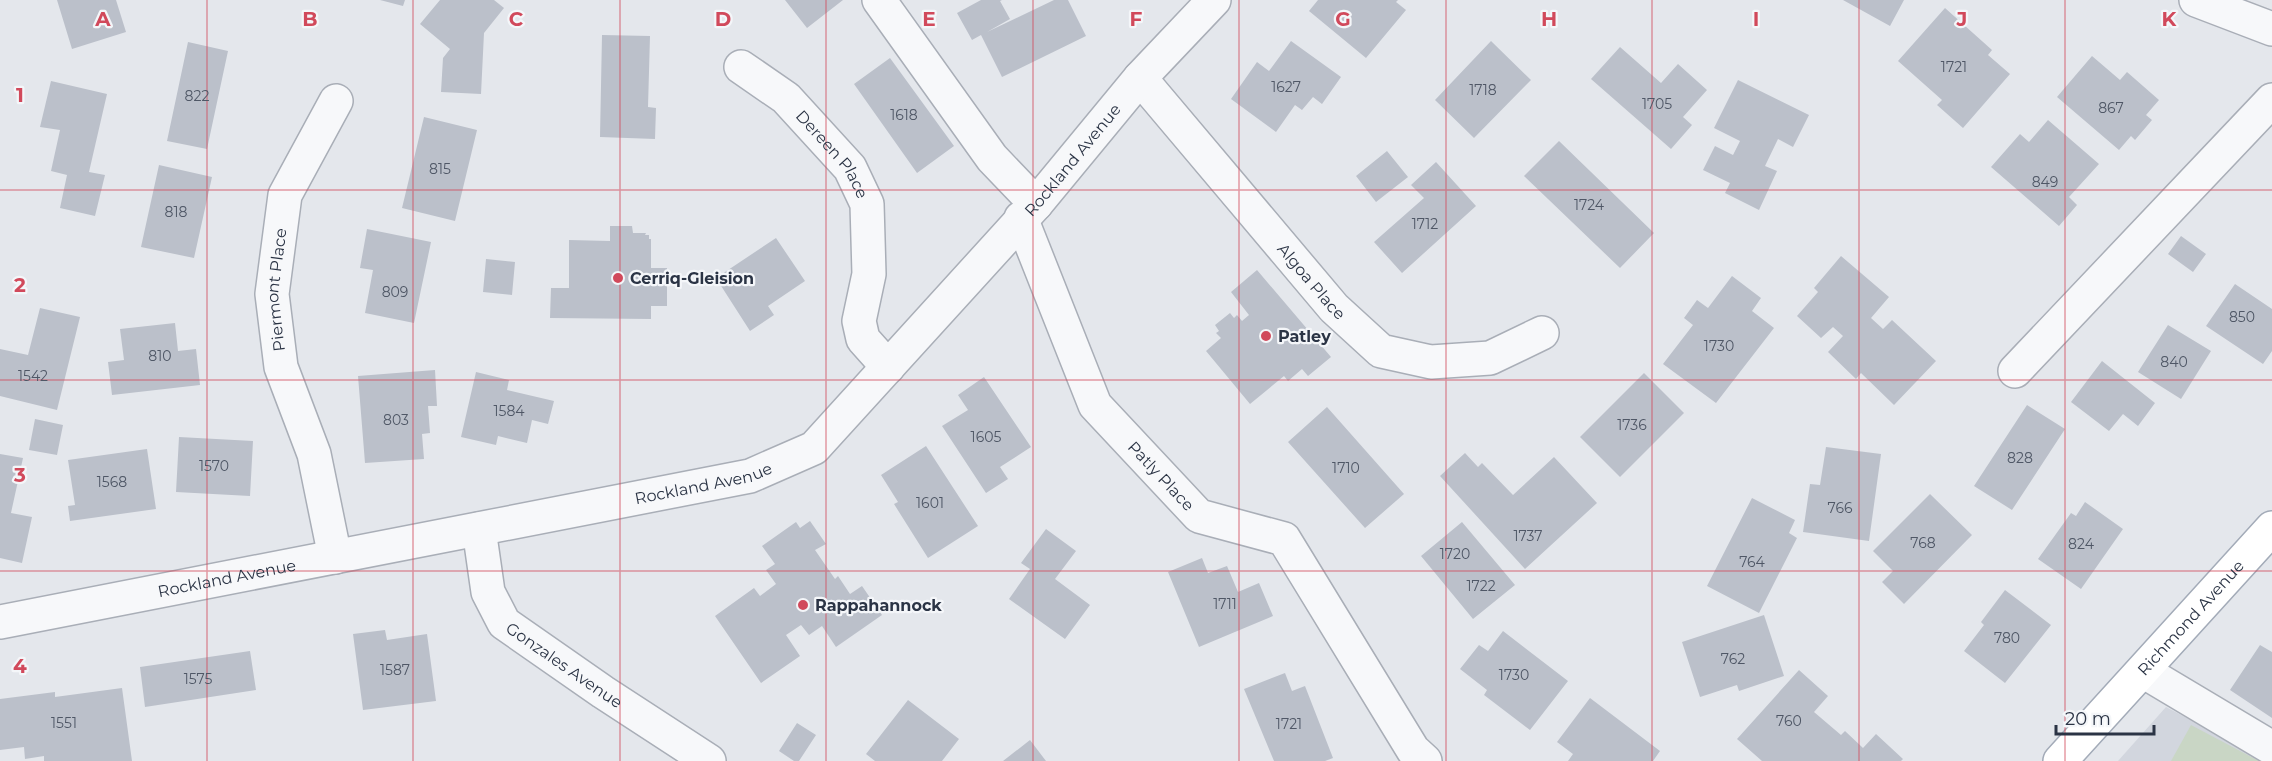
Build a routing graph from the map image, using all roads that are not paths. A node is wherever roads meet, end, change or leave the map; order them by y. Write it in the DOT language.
graph roads {
  1 [pos="879,0"];
  2 [pos="1214,0"];
  3 [pos="2196,0"];
  4 [pos="2272,28"];
  5 [pos="741,67"];
  6 [pos="1140,78"];
  7 [pos="2272,100"];
  8 [pos="336,101"];
  9 [pos="1029,211"];
  10 [pos="1542,333"];
  11 [pos="888,367"];
  12 [pos="2015,371"];
  13 [pos="2272,528"];
  14 [pos="480,529"];
  15 [pos="335,557"];
  16 [pos="0,622"];
  17 [pos="2143,671"];
  18 [pos="2272,748"];
  19 [pos="708,761"];
  20 [pos="1425,761"];
  21 [pos="2060,761"];
  1 -- 9 [label="street"];
  2 -- 6 [label="street, Rockland Avenue"];
  3 -- 4 [label="street"];
  5 -- 11 [label="street, Dereen Place"];
  6 -- 9 [label="street, Rockland Avenue"];
  6 -- 10 [label="street, Algoa Place"];
  7 -- 12 [label="street"];
  8 -- 15 [label="street, Piermont Place"];
  9 -- 11 [label="street, Rockland Avenue"];
  9 -- 20 [label="street, Patly Place"];
  11 -- 14 [label="street, Rockland Avenue"];
  13 -- 17 [label="main road, Richmond Avenue"];
  14 -- 15 [label="street, Rockland Avenue"];
  14 -- 19 [label="street, Gonzales Avenue"];
  15 -- 16 [label="street, Rockland Avenue"];
  17 -- 18 [label="street"];
  17 -- 21 [label="main road, Richmond Avenue"];
}
